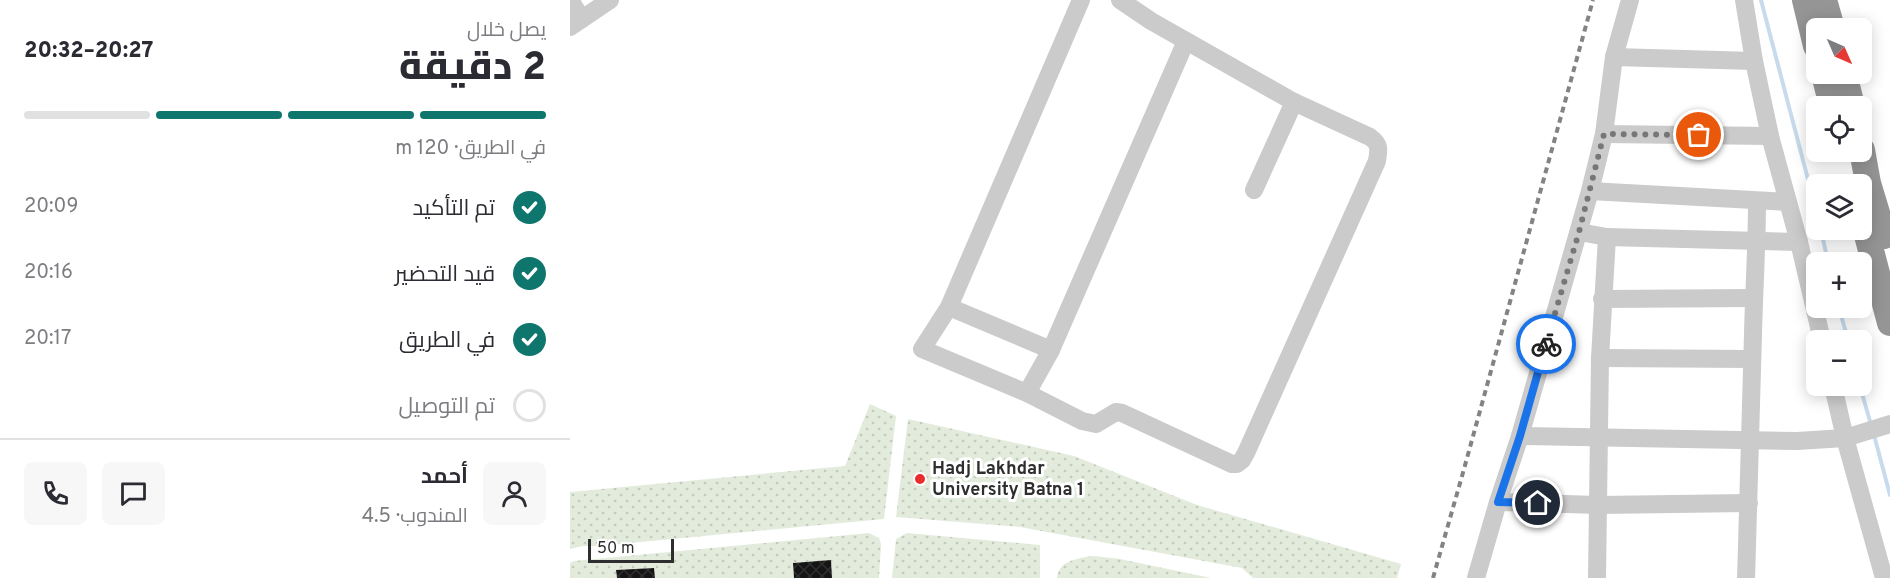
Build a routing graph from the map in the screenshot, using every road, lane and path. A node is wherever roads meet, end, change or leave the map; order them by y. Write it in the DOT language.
graph roads {
  1 [pos="570,0"];
  2 [pos="610,0"];
  3 [pos="1081,0"];
  4 [pos="1120,0"];
  5 [pos="1630,0"];
  6 [pos="1744,0"];
  7 [pos="1805,0"];
  8 [pos="1824,0"];
  9 [pos="1809,18"];
  10 [pos="1829,18"];
  11 [pos="576,23"];
  12 [pos="1186,41"];
  13 [pos="1614,57"];
  14 [pos="1754,61"];
  15 [pos="1294,102"];
  16 [pos="1604,134"];
  17 [pos="1770,136"];
  18 [pos="1865,162"];
  19 [pos="1254,190"];
  20 [pos="1590,191"];
  21 [pos="1756,201"];
  22 [pos="1787,202"];
  23 [pos="1579,232"];
  24 [pos="1607,237"];
  25 [pos="1757,240"];
  26 [pos="1871,240"];
  27 [pos="1799,242"];
  28 [pos="1882,270"];
  29 [pos="1754,298"];
  30 [pos="1602,299"];
  31 [pos="949,307"];
  32 [pos="1890,323"];
  33 [pos="1820,330"];
  34 [pos="1051,350"];
  35 [pos="1600,358"];
  36 [pos="1752,360"];
  37 [pos="1027,393"];
  38 [pos="1837,396"];
  39 [pos="1890,424"];
  40 [pos="1520,436"];
  41 [pos="1851,436"];
  42 [pos="1600,439"];
  43 [pos="1751,440"];
  44 [pos="1498,502"];
  45 [pos="1749,503"];
  46 [pos="1598,505"];
  47 [pos="1476,578"];
  48 [pos="1597,578"];
  49 [pos="1746,578"];
  50 [pos="1884,578"];
  1 -- 11 [label="street"];
  2 -- 11 [label="street"];
  3 -- 31 [label="street"];
  4 -- 12 [label="street"];
  5 -- 13 [label="street"];
  6 -- 14 [label="street"];
  7 -- 9 [label="highway"];
  8 -- 10 [label="highway"];
  12 -- 15 [label="street"];
  12 -- 34 [label="street"];
  13 -- 14 [label="street"];
  13 -- 16 [label="street"];
  14 -- 17 [label="street"];
  15 -- 19 [label="street"];
  15 -- 37 [label="street"];
  16 -- 17 [label="street"];
  16 -- 20 [label="street"];
  17 -- 22 [label="street"];
  18 -- 28 [label="highway"];
  20 -- 21 [label="street"];
  20 -- 23 [label="street"];
  21 -- 22 [label="street"];
  21 -- 25 [label="street"];
  22 -- 27 [label="street"];
  23 -- 24 [label="street"];
  23 -- 40 [label="street"];
  24 -- 25 [label="street"];
  24 -- 30 [label="street"];
  25 -- 27 [label="street"];
  25 -- 29 [label="street"];
  26 -- 28 [label="highway"];
  27 -- 33 [label="street"];
  28 -- 32 [label="highway"];
  29 -- 30 [label="street"];
  29 -- 36 [label="street"];
  30 -- 35 [label="street"];
  31 -- 34 [label="street"];
  31 -- 37 [label="street"];
  34 -- 37 [label="street"];
  35 -- 36 [label="street"];
  35 -- 42 [label="street"];
  36 -- 43 [label="street"];
  38 -- 41 [label="street"];
  39 -- 41 [label="street"];
  40 -- 42 [label="street"];
  40 -- 44 [label="street"];
  41 -- 43 [label="street"];
  41 -- 50 [label="street"];
  42 -- 43 [label="street"];
  42 -- 46 [label="street"];
  43 -- 45 [label="street"];
  44 -- 46 [label="street"];
  44 -- 47 [label="street"];
  45 -- 46 [label="street"];
  45 -- 49 [label="street"];
  46 -- 48 [label="street"];
}
